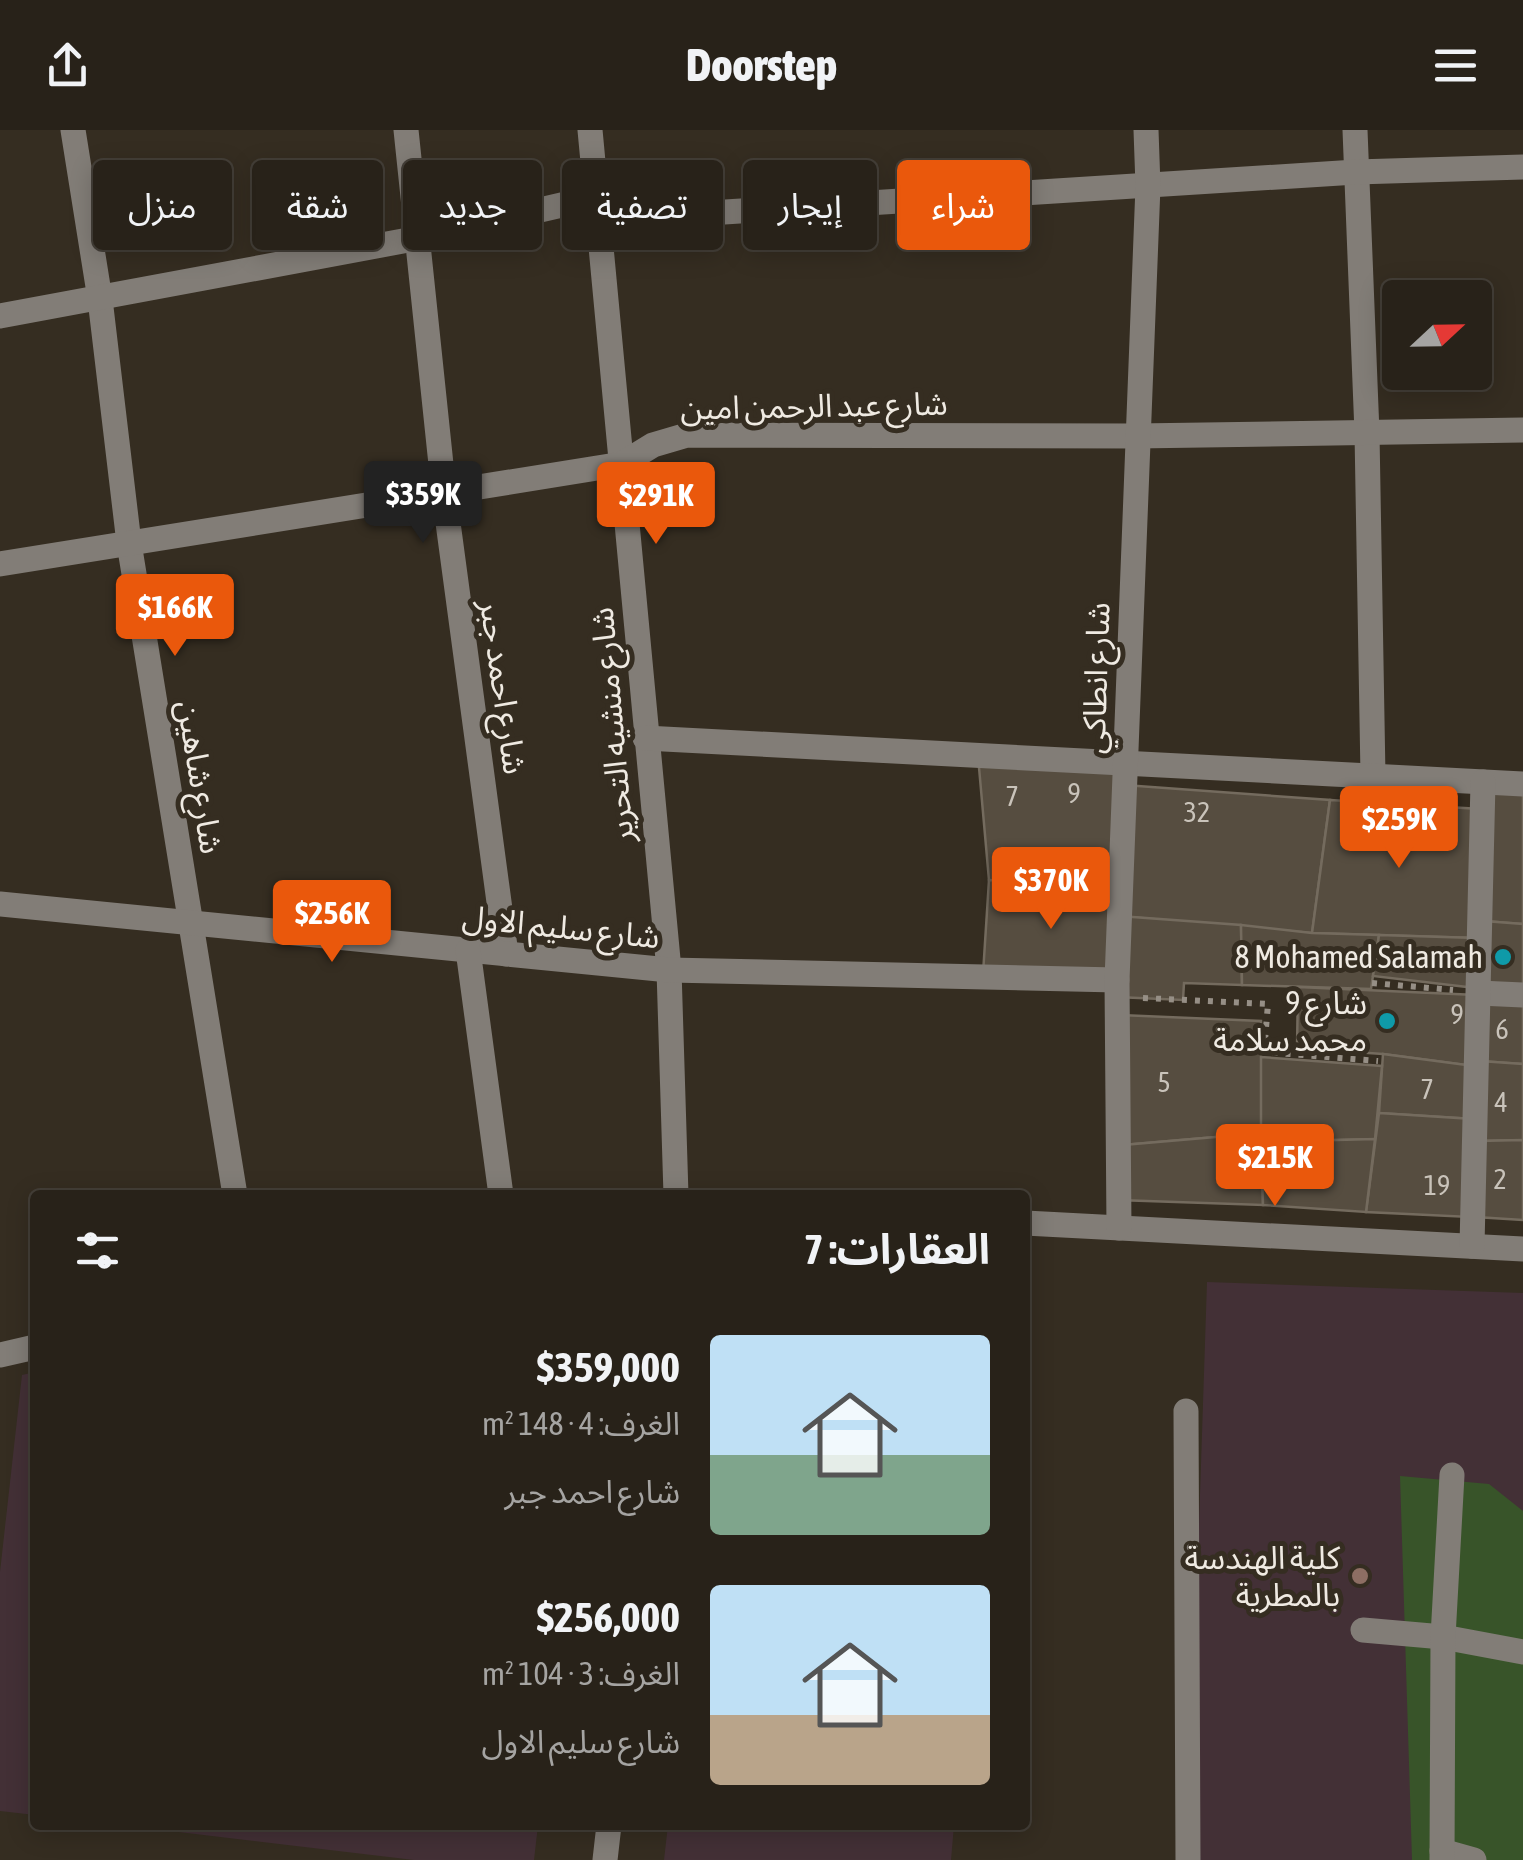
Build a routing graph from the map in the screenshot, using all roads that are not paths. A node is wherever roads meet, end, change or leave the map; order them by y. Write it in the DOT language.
graph roads {
  1 [pos="73,130"];
  2 [pos="406,130"];
  3 [pos="590,130"];
  4 [pos="1146,130"];
  5 [pos="1356,130"];
  6 [pos="410,160"];
  7 [pos="593,160"];
  8 [pos="1523,167"];
  9 [pos="1356,172"];
  10 [pos="1148,186"];
  11 [pos="723,212"];
  12 [pos="403,241"];
  13 [pos="421,250"];
  14 [pos="602,250"];
  15 [pos="100,300"];
  16 [pos="0,316"];
  17 [pos="1523,430"];
  18 [pos="1367,433"];
  19 [pos="1136,436"];
  20 [pos="622,464"];
  21 [pos="444,493"];
  22 [pos="128,543"];
  23 [pos="0,564"];
  24 [pos="645,738"];
  25 [pos="1125,764"];
  26 [pos="1373,776"];
  27 [pos="1483,782"];
  28 [pos="1523,784"];
  29 [pos="0,904"];
  30 [pos="191,923"];
  31 [pos="468,950"];
  32 [pos="506,954"];
  33 [pos="669,970"];
  34 [pos="1117,988"];
  35 [pos="1479,993"];
  36 [pos="1523,995"];
  37 [pos="234,1190"];
  38 [pos="499,1190"];
  39 [pos="676,1190"];
  40 [pos="1030,1223"];
  41 [pos="1119,1228"];
  42 [pos="1472,1246"];
  43 [pos="1523,1249"];
  44 [pos="30,1348"];
  45 [pos="0,1355"];
  46 [pos="1186,1411"];
  47 [pos="1452,1475"];
  48 [pos="1363,1630"];
  49 [pos="1444,1637"];
  50 [pos="1523,1652"];
  51 [pos="608,1830"];
  52 [pos="1442,1856"];
  53 [pos="605,1860"];
  54 [pos="1188,1860"];
  55 [pos="1474,1860"];
  1 -- 15 [label="street, شارع شاهين"];
  2 -- 6 [label="street, شارع احمد جبر"];
  3 -- 7 [label="street, شارع منشيه التحرير"];
  4 -- 10 [label="street, شارع انطاكي"];
  5 -- 9 [label="street"];
  8 -- 9 [label="street"];
  9 -- 10 [label="street"];
  9 -- 18 [label="street"];
  10 -- 11 [label="street"];
  10 -- 19 [label="street, شارع انطاكي"];
  12 -- 15 [label="street"];
  13 -- 21 [label="street, شارع احمد جبر"];
  14 -- 20 [label="street, شارع منشيه التحرير"];
  15 -- 16 [label="street"];
  15 -- 22 [label="street, شارع شاهين"];
  17 -- 18 [label="street, شارع عبد الرحمن امين"];
  18 -- 19 [label="street, شارع عبد الرحمن امين"];
  18 -- 26 [label="street"];
  19 -- 20 [label="street, شارع عبد الرحمن امين"];
  19 -- 25 [label="street, شارع انطاكي"];
  20 -- 21 [label="street, شارع عبد الرحمن امين"];
  20 -- 24 [label="street, شارع منشيه التحرير"];
  21 -- 22 [label="street, شارع عبد الرحمن امين"];
  21 -- 32 [label="street, شارع احمد جبر"];
  22 -- 23 [label="street, شارع عبد الرحمن امين"];
  22 -- 30 [label="street, شارع شاهين"];
  24 -- 25 [label="street"];
  24 -- 33 [label="street, شارع منشيه التحرير"];
  25 -- 26 [label="street"];
  25 -- 34 [label="street, شارع انطاكي"];
  26 -- 27 [label="street"];
  27 -- 28 [label="street"];
  27 -- 35 [label="street"];
  29 -- 30 [label="street, شارع سليم الاول"];
  30 -- 31 [label="street, شارع سليم الاول"];
  30 -- 37 [label="street, شارع شاهين"];
  31 -- 32 [label="street, شارع سليم الاول"];
  31 -- 38 [label="street"];
  32 -- 33 [label="street, شارع سليم الاول"];
  33 -- 34 [label="street, شارع سليم الاول"];
  33 -- 39 [label="street, شارع منشيه التحرير"];
  34 -- 41 [label="street, شارع انطاكي"];
  35 -- 36 [label="street"];
  35 -- 42 [label="street"];
  40 -- 41 [label="street"];
  41 -- 42 [label="street"];
  42 -- 43 [label="street"];
  44 -- 45 [label="street"];
  46 -- 54 [label="street"];
  47 -- 49 [label="street"];
  48 -- 49 [label="street"];
  49 -- 50 [label="street"];
  49 -- 52 [label="street"];
  51 -- 53 [label="street"];
  52 -- 55 [label="street"];
}
